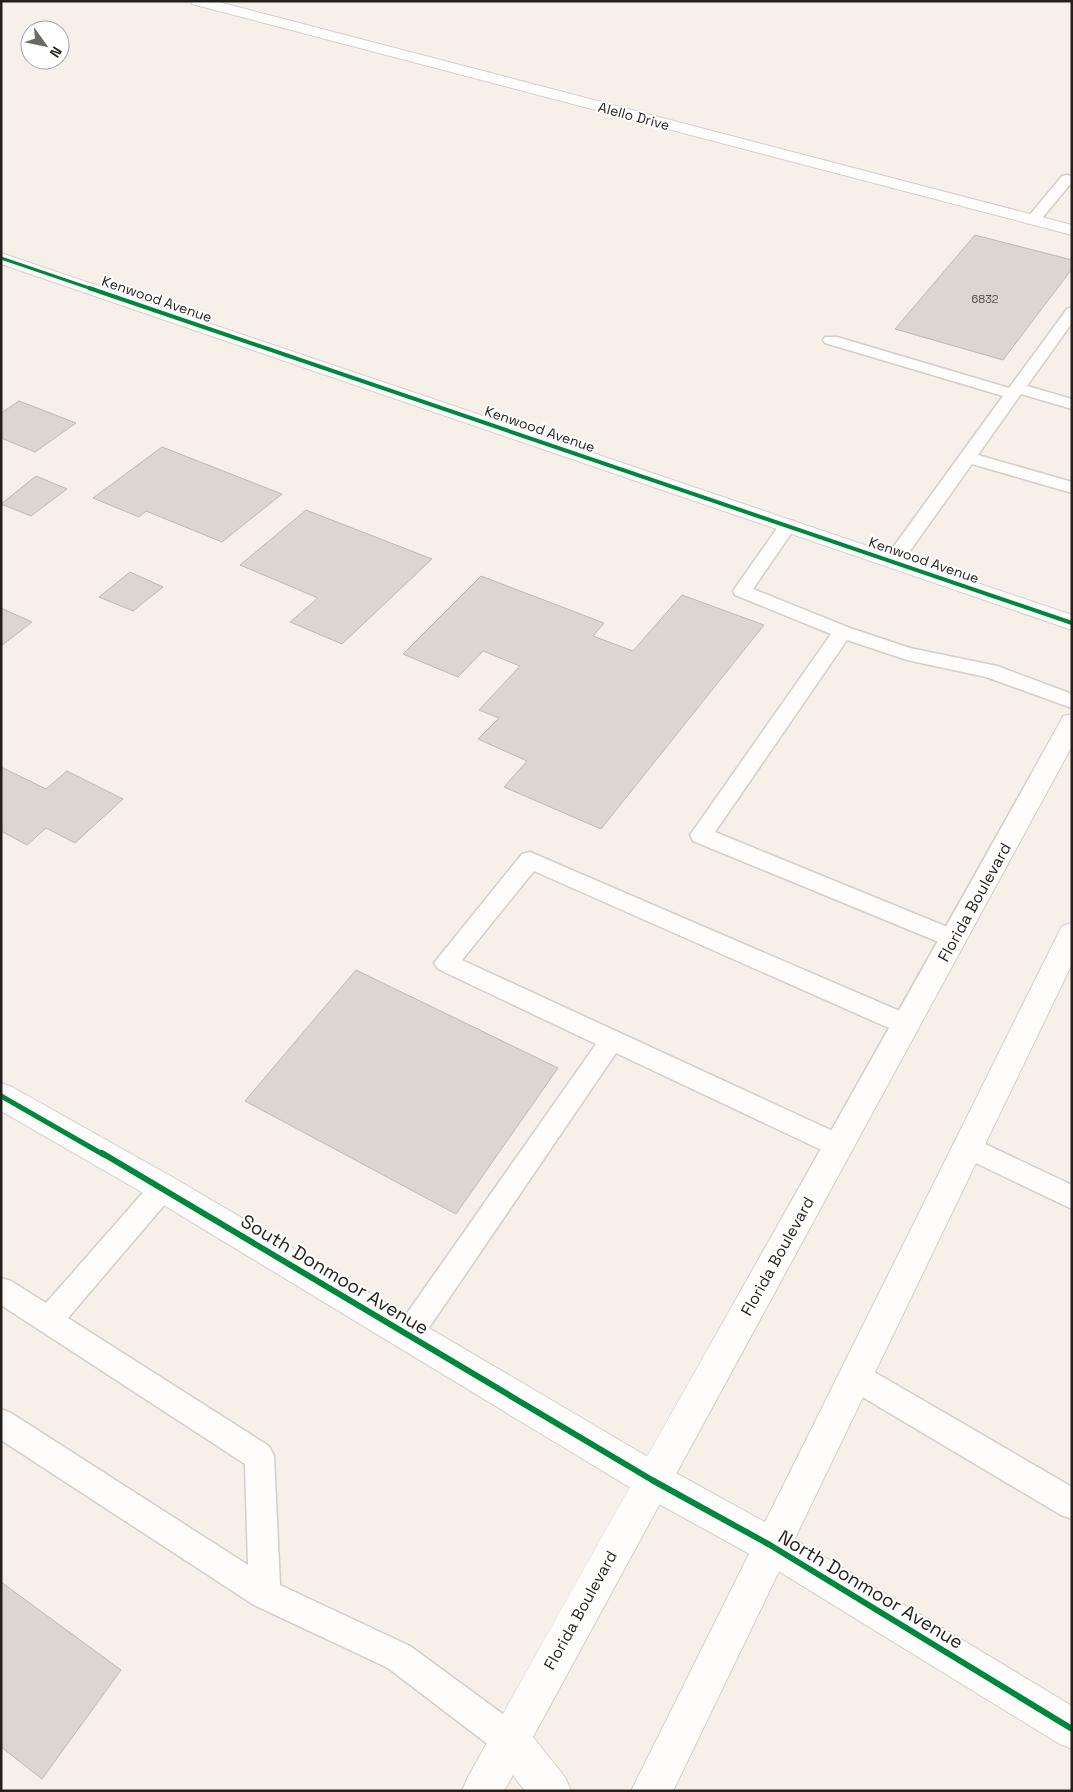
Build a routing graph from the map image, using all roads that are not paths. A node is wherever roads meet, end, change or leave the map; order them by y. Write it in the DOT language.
graph roads {
  1 [pos="197,1"];
  2 [pos="1067,179"];
  3 [pos="1033,220"];
  4 [pos="1072,230"];
  5 [pos="1,258"];
  6 [pos="1072,312"];
  7 [pos="831,340"];
  8 [pos="1015,391"];
  9 [pos="1072,404"];
  10 [pos="968,457"];
  11 [pos="1072,488"];
  12 [pos="788,525"];
  13 [pos="893,561"];
  14 [pos="1072,624"];
  15 [pos="843,632"];
  16 [pos="1072,701"];
  17 [pos="1072,722"];
  18 [pos="1072,934"];
  19 [pos="954,939"];
  20 [pos="907,1025"];
  21 [pos="611,1041"];
  22 [pos="1,1096"];
  23 [pos="839,1146"];
  24 [pos="966,1146"];
  25 [pos="163,1188"];
  26 [pos="1072,1198"];
  27 [pos="1,1290"];
  28 [pos="48,1321"];
  29 [pos="408,1335"];
  30 [pos="854,1376"];
  31 [pos="1,1423"];
  32 [pos="652,1480"];
  33 [pos="1072,1504"];
  34 [pos="770,1546"];
  35 [pos="265,1594"];
  36 [pos="1072,1729"];
  37 [pos="510,1740"];
  38 [pos="482,1791"];
  39 [pos="551,1791"];
  40 [pos="651,1791"];
  1 -- 3 [label="street, Alello Drive"];
  2 -- 3 [label="lane"];
  3 -- 4 [label="street, Alello Drive"];
  5 -- 12 [label="street, Kenwood Avenue"];
  6 -- 8 [label="lane"];
  7 -- 8 [label="lane"];
  8 -- 9 [label="lane"];
  8 -- 10 [label="lane"];
  10 -- 11 [label="lane"];
  10 -- 13 [label="lane"];
  12 -- 13 [label="street, Kenwood Avenue"];
  12 -- 15 [label="lane"];
  13 -- 14 [label="street, Kenwood Avenue"];
  15 -- 16 [label="lane"];
  15 -- 19 [label="lane"];
  17 -- 19 [label="street, Florida Boulevard"];
  18 -- 24 [label="street"];
  19 -- 20 [label="street, Florida Boulevard"];
  20 -- 21 [label="lane"];
  20 -- 23 [label="street, Florida Boulevard"];
  21 -- 23 [label="lane"];
  21 -- 29 [label="lane"];
  22 -- 25 [label="street, South Donmoor Avenue"];
  23 -- 32 [label="street, Florida Boulevard"];
  24 -- 26 [label="lane"];
  24 -- 30 [label="street"];
  25 -- 28 [label="lane"];
  25 -- 29 [label="street, South Donmoor Avenue"];
  27 -- 28 [label="lane"];
  28 -- 35 [label="lane"];
  29 -- 32 [label="street, South Donmoor Avenue"];
  30 -- 33 [label="lane"];
  30 -- 34 [label="street"];
  31 -- 35 [label="lane"];
  32 -- 34 [label="street, North Donmoor Avenue"];
  32 -- 37 [label="street, Florida Boulevard"];
  34 -- 36 [label="street, North Donmoor Avenue"];
  34 -- 40 [label="street"];
  35 -- 37 [label="lane"];
  37 -- 38 [label="street, Florida Boulevard"];
  37 -- 39 [label="street"];
}
